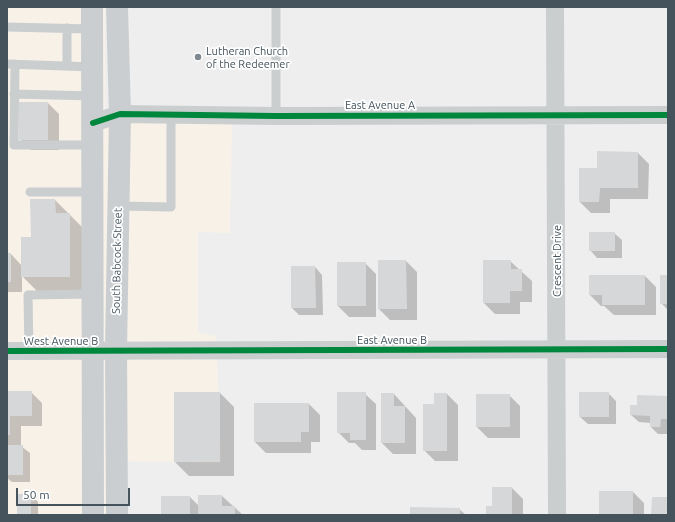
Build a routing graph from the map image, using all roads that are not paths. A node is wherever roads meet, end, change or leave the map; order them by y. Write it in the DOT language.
graph roads {
  1 [pos="92,7"];
  2 [pos="117,7"];
  3 [pos="276,7"];
  4 [pos="555,7"];
  5 [pos="7,27"];
  6 [pos="67,28"];
  7 [pos="92,29"];
  8 [pos="11,64"];
  9 [pos="67,66"];
  10 [pos="93,67"];
  11 [pos="14,94"];
  12 [pos="93,96"];
  13 [pos="120,114"];
  14 [pos="171,114"];
  15 [pos="556,115"];
  16 [pos="668,115"];
  17 [pos="276,116"];
  18 [pos="93,123"];
  19 [pos="93,144"];
  20 [pos="30,192"];
  21 [pos="93,192"];
  22 [pos="118,206"];
  23 [pos="93,294"];
  24 [pos="668,349"];
  25 [pos="557,350"];
  26 [pos="7,351"];
  27 [pos="29,351"];
  28 [pos="93,351"];
  29 [pos="116,351"];
  30 [pos="93,515"];
  31 [pos="117,515"];
  32 [pos="557,515"];
  1 -- 7 [label="main road"];
  2 -- 13 [label="main road, South Babcock Street"];
  3 -- 17 [label="lane"];
  4 -- 15 [label="street, Crescent Drive"];
  5 -- 6 [label="lane"];
  6 -- 7 [label="lane"];
  6 -- 9 [label="lane"];
  7 -- 10 [label="main road"];
  8 -- 9 [label="lane"];
  8 -- 11 [label="lane"];
  9 -- 10 [label="lane"];
  10 -- 12 [label="main road"];
  11 -- 12 [label="lane"];
  11 -- 19 [label="lane"];
  12 -- 18 [label="main road"];
  13 -- 14 [label="street, East Avenue A"];
  13 -- 18 [label="street, East Avenue A"];
  13 -- 22 [label="main road, South Babcock Street"];
  14 -- 17 [label="street, East Avenue A"];
  14 -- 22 [label="lane"];
  15 -- 16 [label="street, East Avenue A"];
  15 -- 17 [label="street, East Avenue A"];
  15 -- 25 [label="street, Crescent Drive"];
  18 -- 19 [label="main road"];
  19 -- 21 [label="main road"];
  20 -- 21 [label="lane"];
  21 -- 23 [label="main road"];
  22 -- 29 [label="main road, South Babcock Street"];
  23 -- 27 [label="lane"];
  23 -- 28 [label="main road"];
  24 -- 25 [label="street, East Avenue B"];
  25 -- 29 [label="street, East Avenue B"];
  25 -- 32 [label="street, Crescent Drive"];
  26 -- 27 [label="street, West Avenue B"];
  27 -- 28 [label="street, West Avenue B"];
  28 -- 29 [label="street, West Avenue B"];
  28 -- 30 [label="main road"];
  29 -- 31 [label="main road, South Babcock Street"];
}
